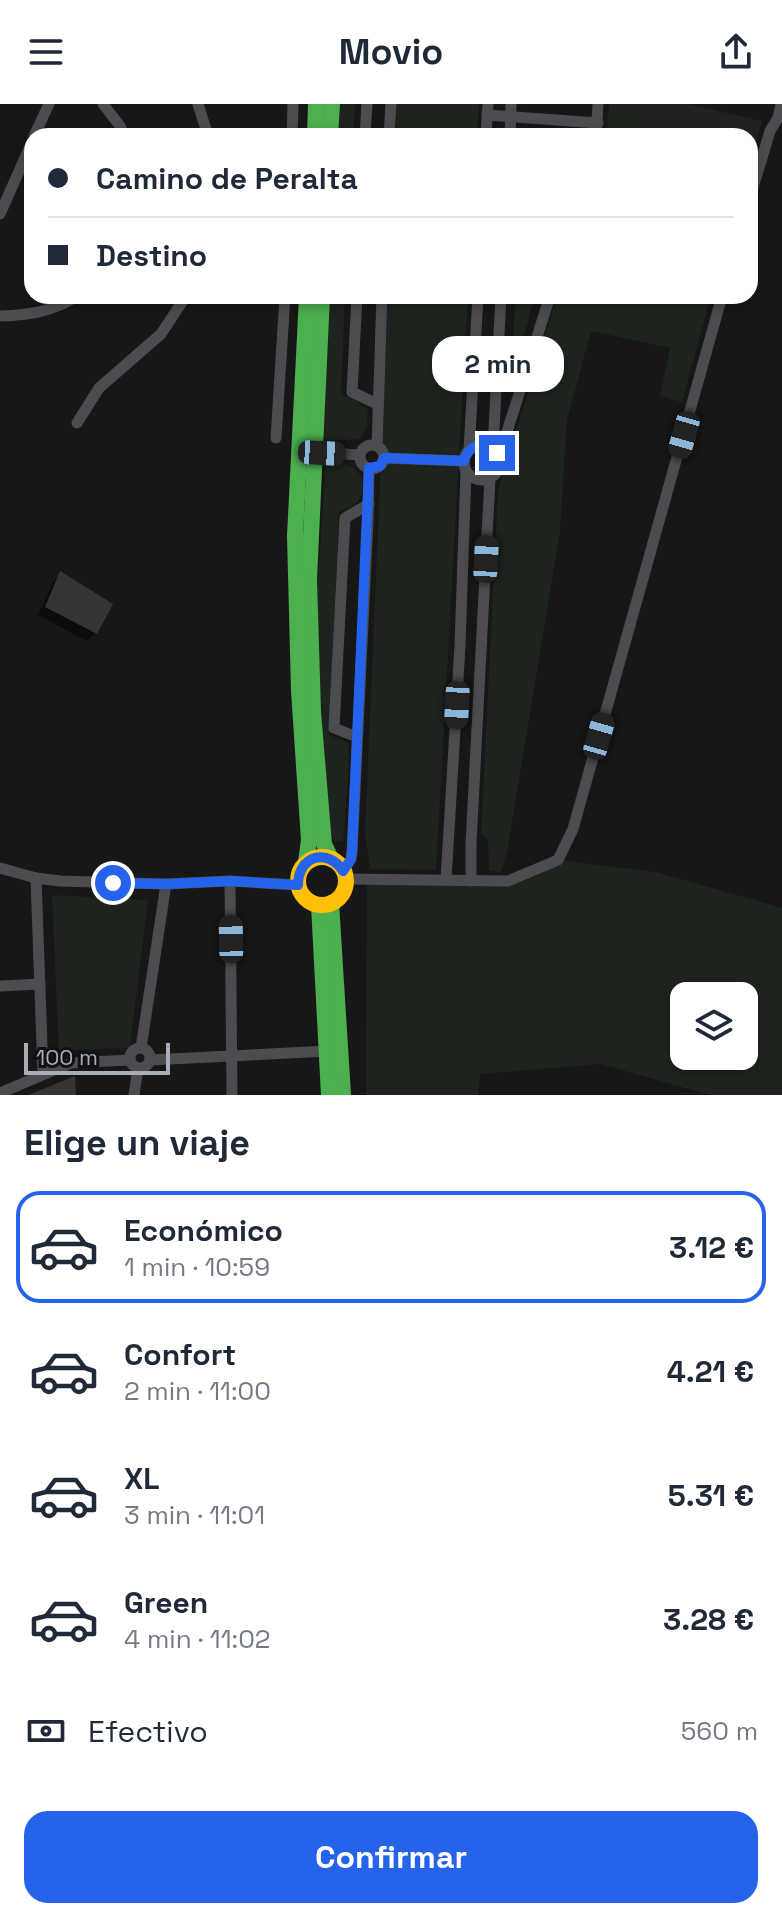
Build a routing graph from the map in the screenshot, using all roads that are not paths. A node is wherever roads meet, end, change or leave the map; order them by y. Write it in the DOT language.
graph roads {
  1 [pos="49,104"];
  2 [pos="103,104"];
  3 [pos="198,104"];
  4 [pos="293,104"];
  5 [pos="316,104"];
  6 [pos="332,104"];
  7 [pos="367,104"];
  8 [pos="391,104"];
  9 [pos="511,104"];
  10 [pos="598,104"];
  11 [pos="781,104"];
  12 [pos="488,110"];
  13 [pos="511,118"];
  14 [pos="780,118"];
  15 [pos="598,123"];
  16 [pos="38,128"];
  17 [pos="121,128"];
  18 [pos="206,128"];
  19 [pos="292,128"];
  20 [pos="315,128"];
  21 [pos="330,128"];
  22 [pos="366,128"];
  23 [pos="390,128"];
  24 [pos="510,128"];
  25 [pos="597,128"];
  26 [pos="24,160"];
  27 [pos="758,171"];
  28 [pos="0,214"];
  29 [pos="64,304"];
  30 [pos="181,304"];
  31 [pos="284,304"];
  32 [pos="307,304"];
  33 [pos="322,304"];
  34 [pos="357,304"];
  35 [pos="382,304"];
  36 [pos="477,304"];
  37 [pos="501,304"];
  38 [pos="547,304"];
  39 [pos="720,304"];
  40 [pos="0,316"];
  41 [pos="377,404"];
  42 [pos="77,423"];
  43 [pos="276,438"];
  44 [pos="377,446"];
  45 [pos="315,452"];
  46 [pos="496,453"];
  47 [pos="360,455"];
  48 [pos="384,458"];
  49 [pos="466,461"];
  50 [pos="369,468"];
  51 [pos="490,478"];
  52 [pos="369,504"];
  53 [pos="357,737"];
  54 [pos="306,862"];
  55 [pos="0,868"];
  56 [pos="340,869"];
  57 [pos="36,878"];
  58 [pos="446,880"];
  59 [pos="230,881"];
  60 [pos="471,881"];
  61 [pos="166,884"];
  62 [pos="298,885"];
  63 [pos="325,904"];
  64 [pos="40,984"];
  65 [pos="0,986"];
  66 [pos="141,1048"];
  67 [pos="328,1051"];
  68 [pos="232,1056"];
  69 [pos="150,1060"];
  70 [pos="134,1064"];
  71 [pos="43,1074"];
  72 [pos="0,1093"];
  73 [pos="134,1095"];
  74 [pos="232,1095"];
  75 [pos="329,1095"];
  76 [pos="343,1095"];
  1 -- 16 [label="street"];
  2 -- 17 [label="street"];
  3 -- 18 [label="street"];
  4 -- 19 [label="street"];
  5 -- 20 [label="street"];
  6 -- 21 [label="street"];
  7 -- 22 [label="street"];
  8 -- 23 [label="street"];
  9 -- 13 [label="street"];
  10 -- 15 [label="street"];
  11 -- 14 [label="street"];
  12 -- 13 [label="street"];
  13 -- 15 [label="street"];
  13 -- 24 [label="street"];
  14 -- 27 [label="street"];
  15 -- 25 [label="street"];
  26 -- 28 [label="street"];
  29 -- 40 [label="street"];
  30 -- 42 [label="street"];
  31 -- 43 [label="street"];
  32 -- 54 [label="street"];
  33 -- 45 [label="street"];
  34 -- 41 [label="street"];
  35 -- 41 [label="street"];
  36 -- 49 [label="street"];
  37 -- 46 [label="street"];
  38 -- 46 [label="street"];
  39 -- 60 [label="street"];
  41 -- 44 [label="street"];
  44 -- 47 [label="street"];
  44 -- 48 [label="street"];
  45 -- 47 [label="street"];
  45 -- 56 [label="street"];
  46 -- 49 [label="street"];
  46 -- 51 [label="street"];
  47 -- 50 [label="street"];
  48 -- 49 [label="street"];
  48 -- 50 [label="street"];
  49 -- 51 [label="street"];
  49 -- 58 [label="street"];
  50 -- 52 [label="street"];
  51 -- 60 [label="street"];
  52 -- 53 [label="street"];
  52 -- 53 [label="street"];
  53 -- 56 [label="street"];
  54 -- 56 [label="street"];
  54 -- 62 [label="street"];
  55 -- 57 [label="street"];
  56 -- 58 [label="street"];
  56 -- 63 [label="street"];
  57 -- 61 [label="street"];
  57 -- 64 [label="street"];
  58 -- 60 [label="street"];
  59 -- 61 [label="street"];
  59 -- 62 [label="street"];
  59 -- 68 [label="street"];
  61 -- 66 [label="street"];
  62 -- 63 [label="street"];
  63 -- 67 [label="street"];
  63 -- 76 [label="street"];
  64 -- 65 [label="street"];
  64 -- 71 [label="street"];
  66 -- 69 [label="street"];
  66 -- 70 [label="street"];
  67 -- 68 [label="street"];
  67 -- 75 [label="street"];
  68 -- 69 [label="street"];
  68 -- 74 [label="street"];
  69 -- 70 [label="street"];
  70 -- 71 [label="street"];
  70 -- 73 [label="street"];
  71 -- 72 [label="street"];
}
